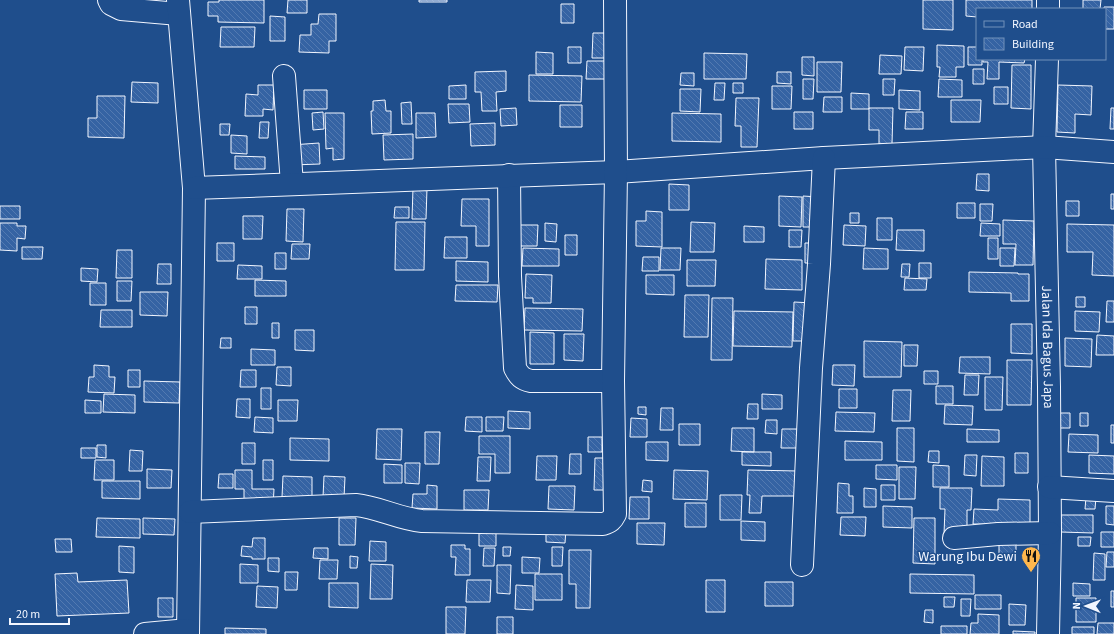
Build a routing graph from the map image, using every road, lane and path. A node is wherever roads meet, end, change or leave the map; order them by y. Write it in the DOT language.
graph roads {
  1 [pos="109,0"];
  2 [pos="615,0"];
  3 [pos="179,7"];
  4 [pos="1048,60"];
  5 [pos="284,76"];
  6 [pos="1044,147"];
  7 [pos="1114,152"];
  8 [pos="824,158"];
  9 [pos="616,172"];
  10 [pos="509,175"];
  11 [pos="292,184"];
  12 [pos="194,188"];
  13 [pos="614,381"];
  14 [pos="1049,487"];
  15 [pos="1114,490"];
  16 [pos="190,512"];
  17 [pos="1050,533"];
  18 [pos="954,538"];
  19 [pos="802,565"];
  20 [pos="188,632"];
  21 [pos="145,634"];
  22 [pos="1048,634"];
  1 -- 3 [label="street"];
  2 -- 9 [label="street"];
  3 -- 12 [label="street"];
  4 -- 6 [label="street, Jalan Ida Bagus Japa"];
  5 -- 11 [label="street"];
  6 -- 7 [label="street"];
  6 -- 8 [label="street"];
  6 -- 14 [label="street, Jalan Ida Bagus Japa"];
  8 -- 9 [label="street"];
  8 -- 19 [label="street"];
  9 -- 10 [label="street"];
  9 -- 13 [label="street"];
  10 -- 11 [label="street"];
  10 -- 13 [label="street"];
  11 -- 12 [label="street"];
  12 -- 16 [label="street"];
  13 -- 16 [label="street"];
  14 -- 15 [label="street"];
  14 -- 17 [label="street, Jalan Ida Bagus Japa"];
  16 -- 20 [label="street"];
  17 -- 18 [label="street"];
  17 -- 22 [label="street, Jalan Ida Bagus Japa"];
  20 -- 21 [label="street"];
}
